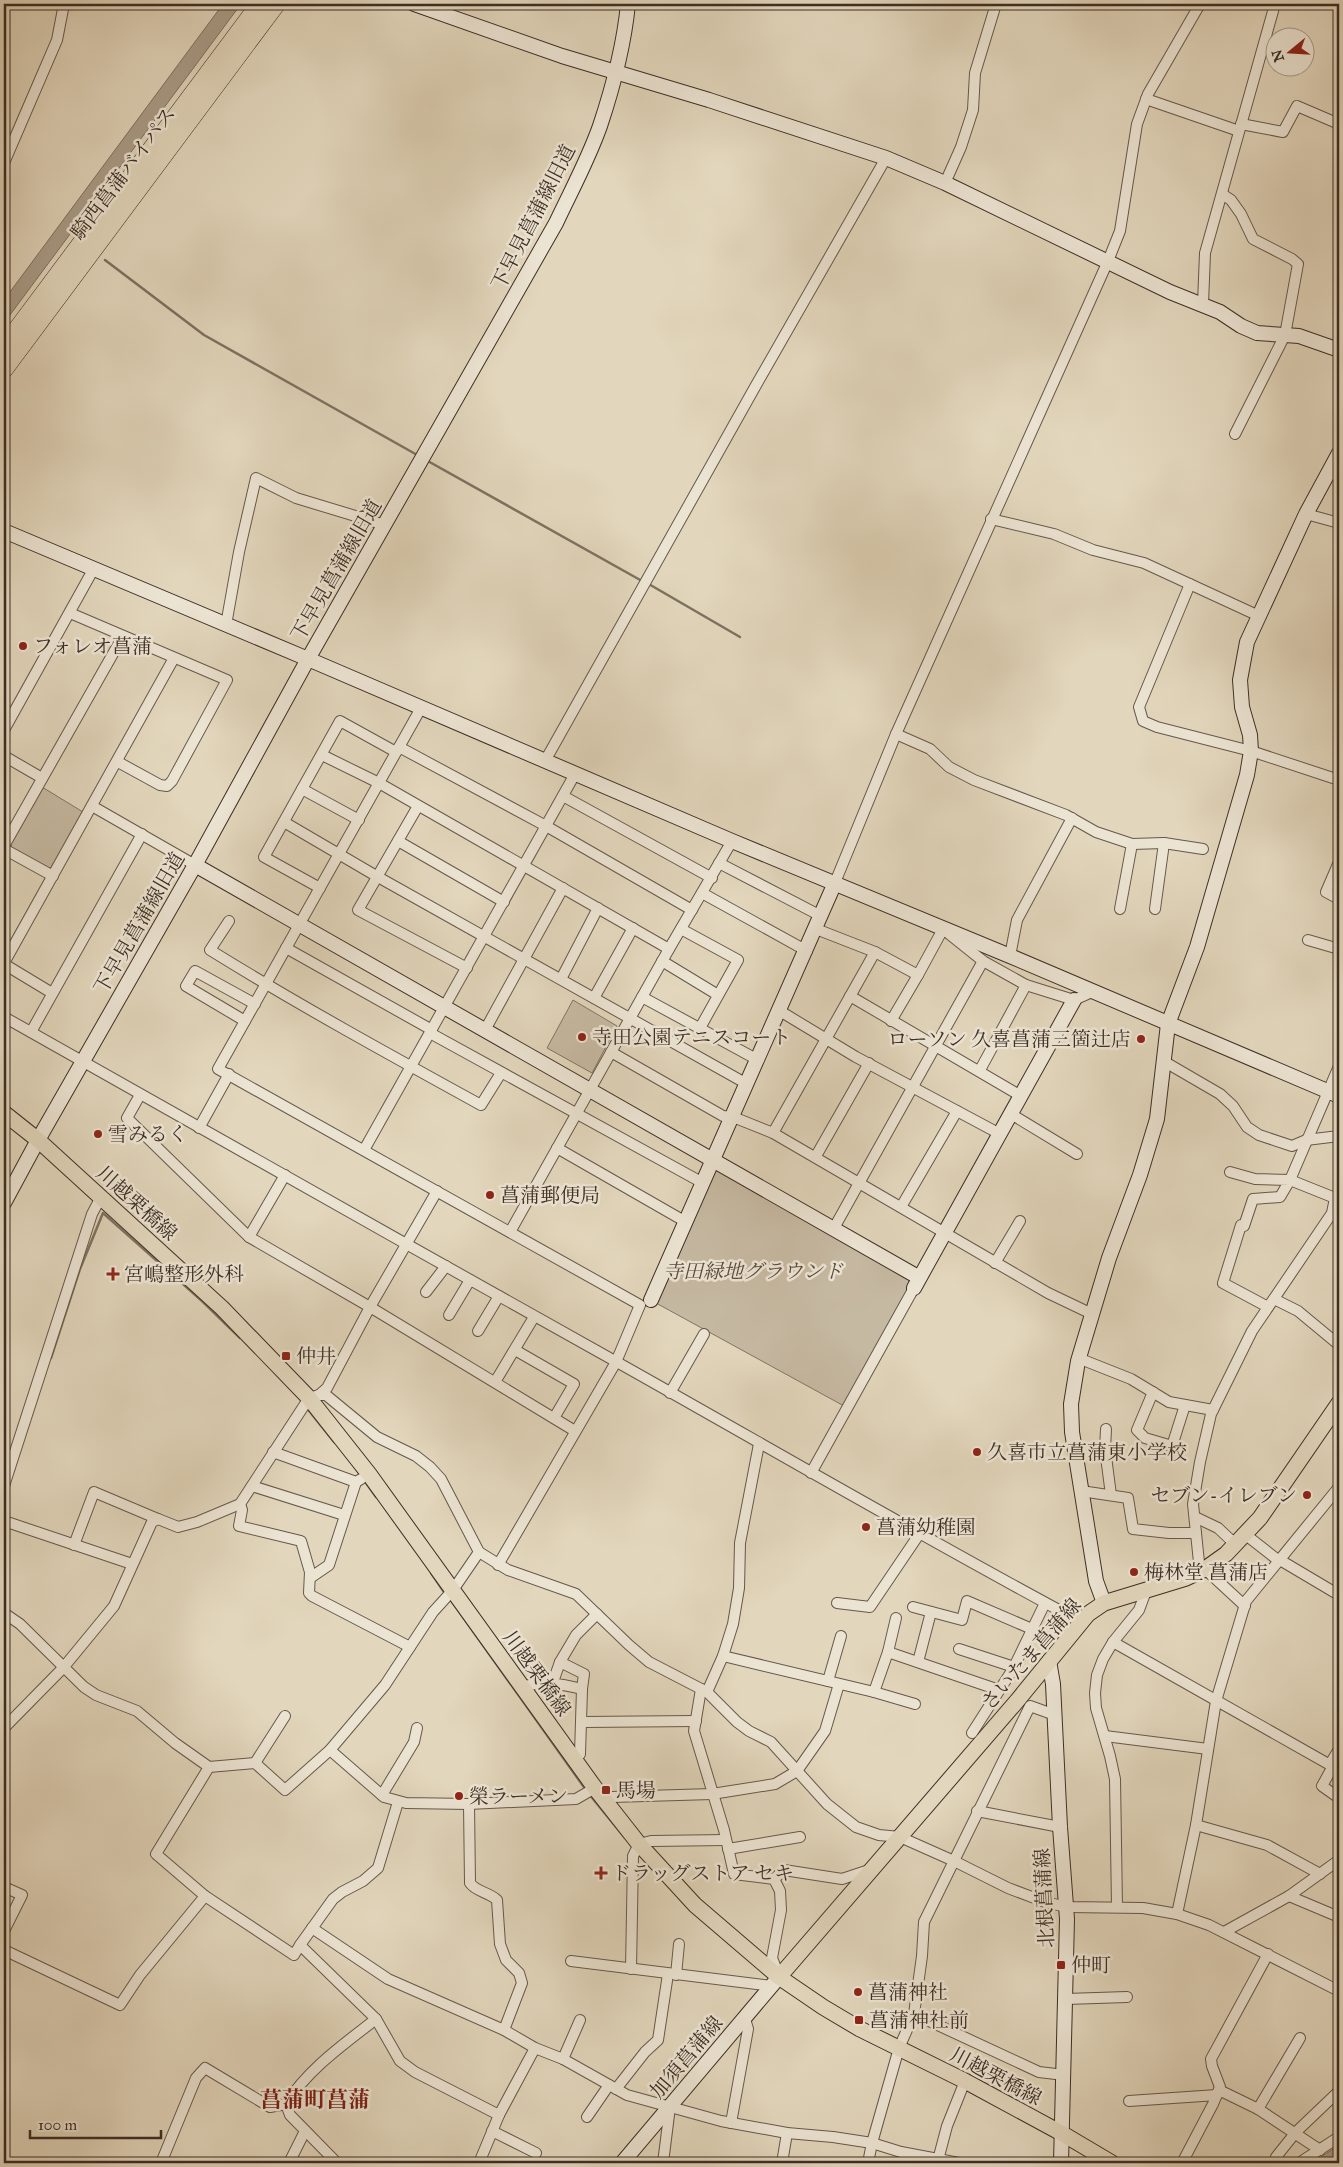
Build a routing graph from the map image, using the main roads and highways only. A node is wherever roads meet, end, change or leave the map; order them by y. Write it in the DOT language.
graph roads {
  1 [pos="260,4"];
  2 [pos="276,4"];
  3 [pos="4,348"];
  4 [pos="4,369"];
  5 [pos="4,1113"];
  6 [pos="1339,1403"];
  7 [pos="776,1982"];
  8 [pos="1112,2163"];
  1 -- 3 [label="highway, 騎西菖蒲バイパス"];
  2 -- 4 [label="highway, 騎西菖蒲バイパス"];
  5 -- 7 [label="main road, 川越栗橋線"];
  6 -- 7 [label="main road, さいたま菖蒲線"];
  7 -- 8 [label="main road, 川越栗橋線"];
}
